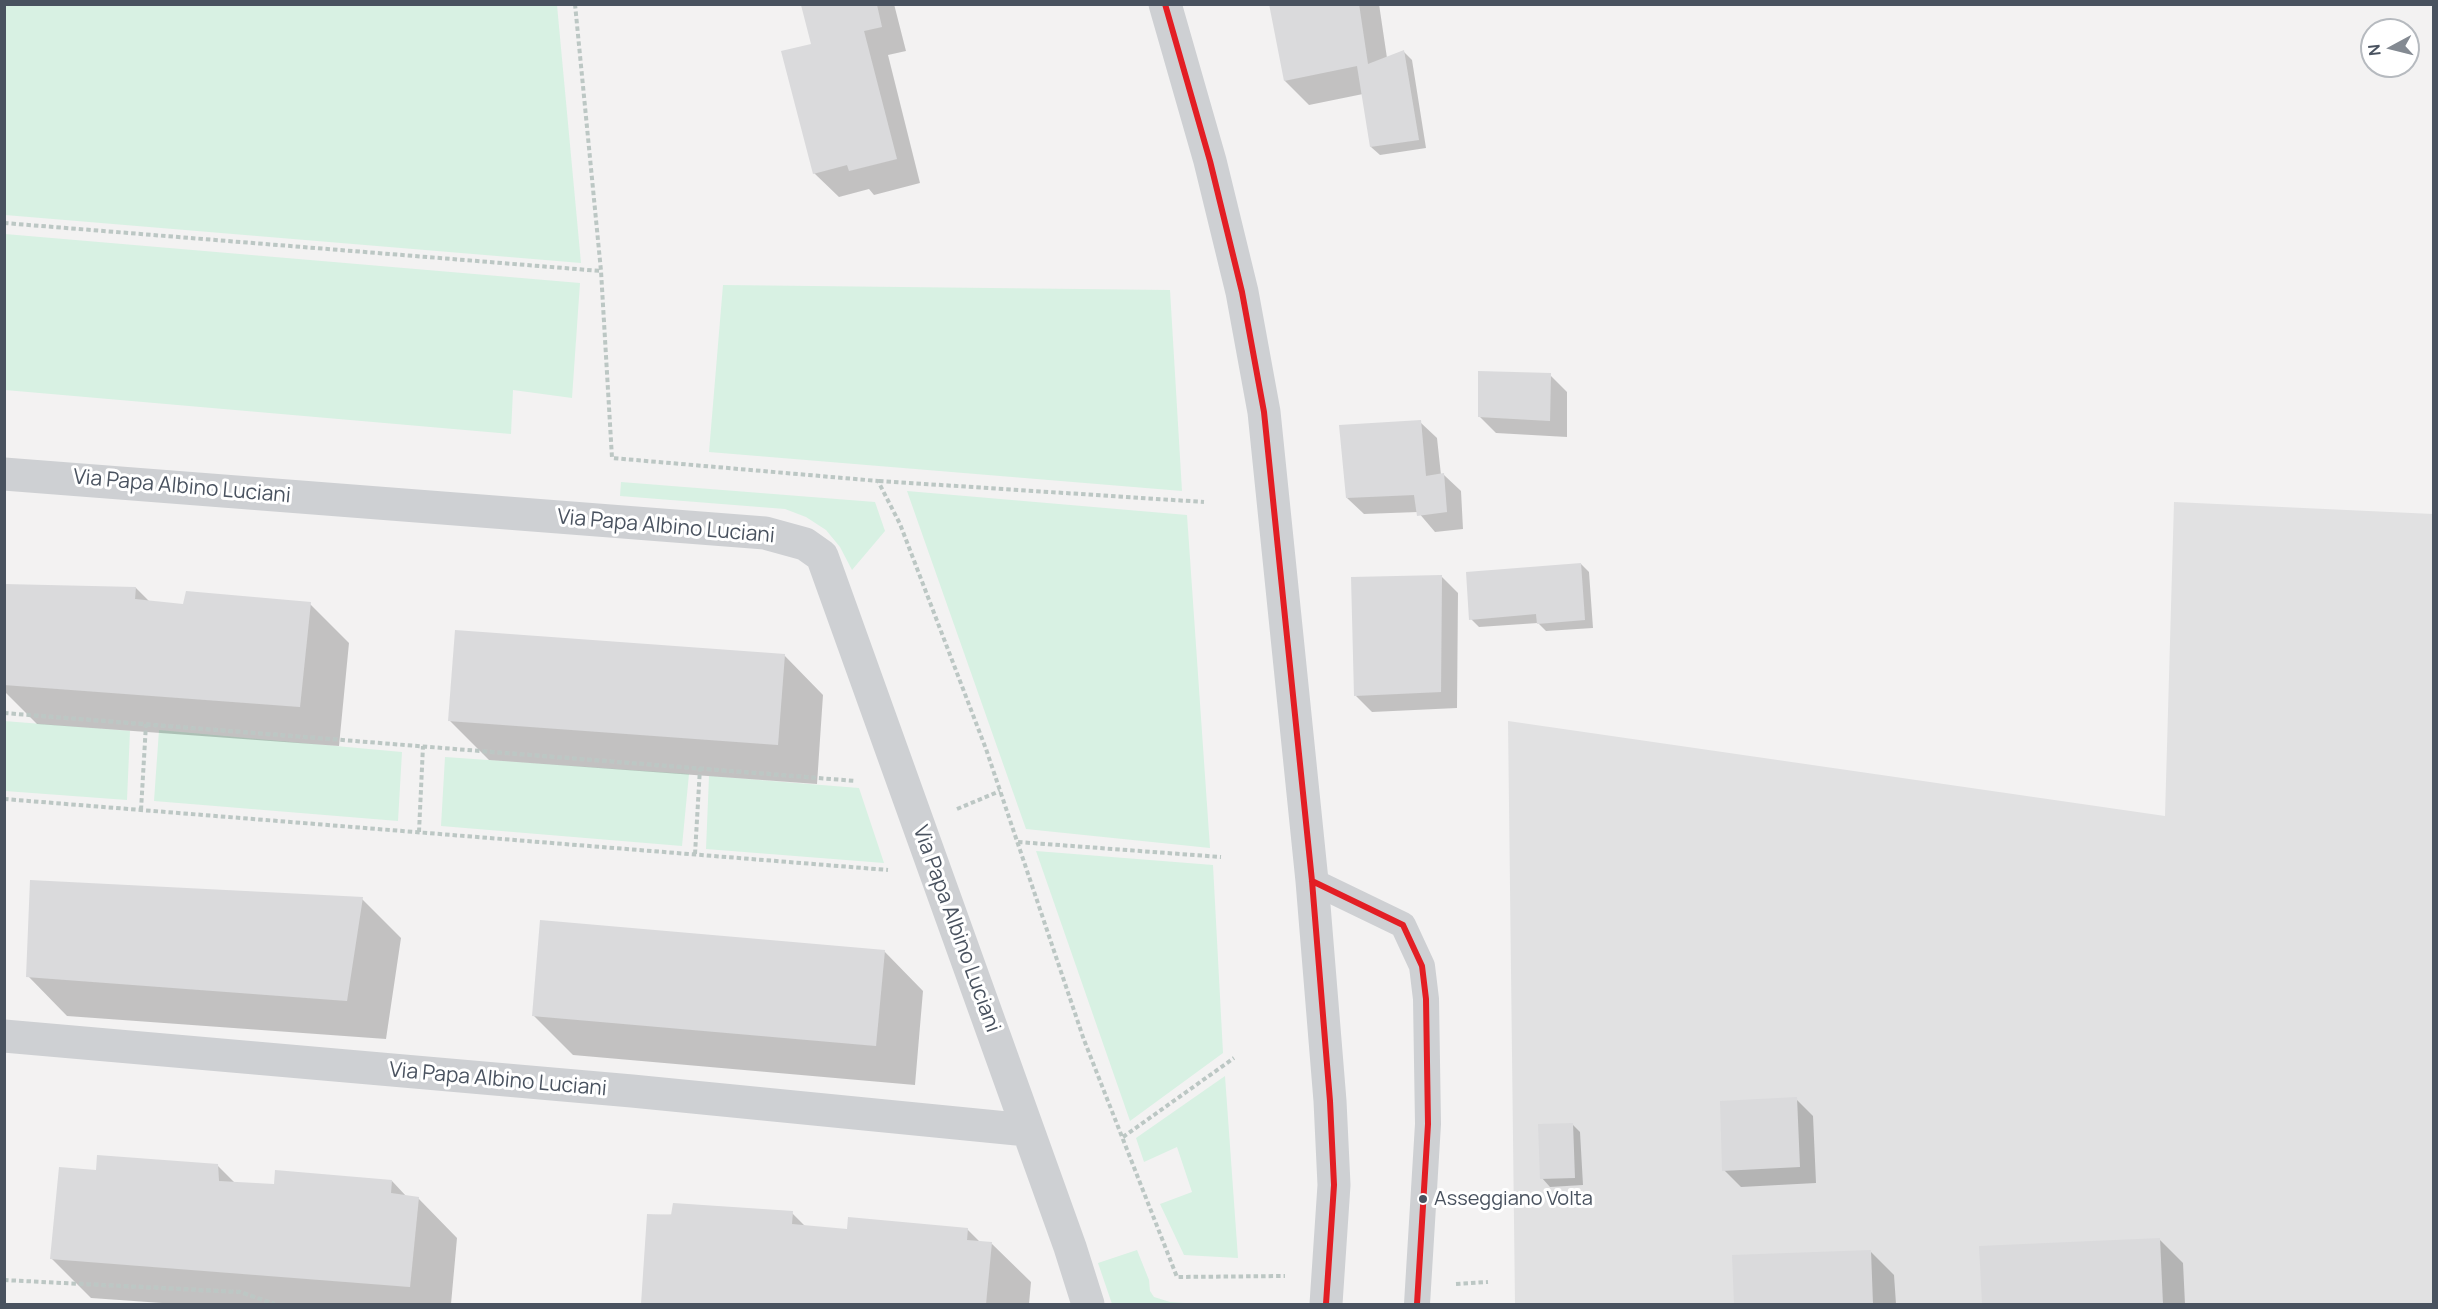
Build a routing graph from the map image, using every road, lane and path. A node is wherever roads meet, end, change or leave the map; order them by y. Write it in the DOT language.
graph roads {
  1 [pos="1165,4"];
  2 [pos="4,223"];
  3 [pos="601,271"];
  4 [pos="4,474"];
  5 [pos="878,481"];
  6 [pos="1204,502"];
  7 [pos="4,713"];
  8 [pos="146,724"];
  9 [pos="423,746"];
  10 [pos="700,768"];
  11 [pos="858,781"];
  12 [pos="1000,790"];
  13 [pos="4,799"];
  14 [pos="141,810"];
  15 [pos="953,811"];
  16 [pos="418,832"];
  17 [pos="1018,842"];
  18 [pos="695,854"];
  19 [pos="1221,857"];
  20 [pos="890,870"];
  21 [pos="1312,881"];
  22 [pos="4,1036"];
  23 [pos="1234,1058"];
  24 [pos="1027,1130"];
  25 [pos="1123,1137"];
  26 [pos="4,1280"];
  27 [pos="1488,1282"];
  28 [pos="1453,1284"];
  29 [pos="274,1305"];
  30 [pos="1088,1305"];
  31 [pos="1326,1305"];
  32 [pos="1417,1305"];
  1 -- 21 [label="street"];
  2 -- 3 [label="path"];
  4 -- 24 [label="street, Via Papa Albino Luciani"];
  5 -- 6 [label="path"];
  7 -- 8 [label="path"];
  8 -- 9 [label="path"];
  8 -- 14 [label="path"];
  9 -- 10 [label="path"];
  9 -- 16 [label="path"];
  10 -- 11 [label="path"];
  10 -- 18 [label="path"];
  12 -- 15 [label="path"];
  13 -- 14 [label="path"];
  14 -- 16 [label="path"];
  16 -- 18 [label="path"];
  17 -- 19 [label="path"];
  18 -- 20 [label="path"];
  21 -- 31 [label="street"];
  21 -- 32 [label="lane"];
  22 -- 24 [label="street, Via Papa Albino Luciani"];
  23 -- 25 [label="path"];
  24 -- 30 [label="street, Via Papa Albino Luciani"];
  26 -- 29 [label="path"];
  27 -- 28 [label="path"];
}
